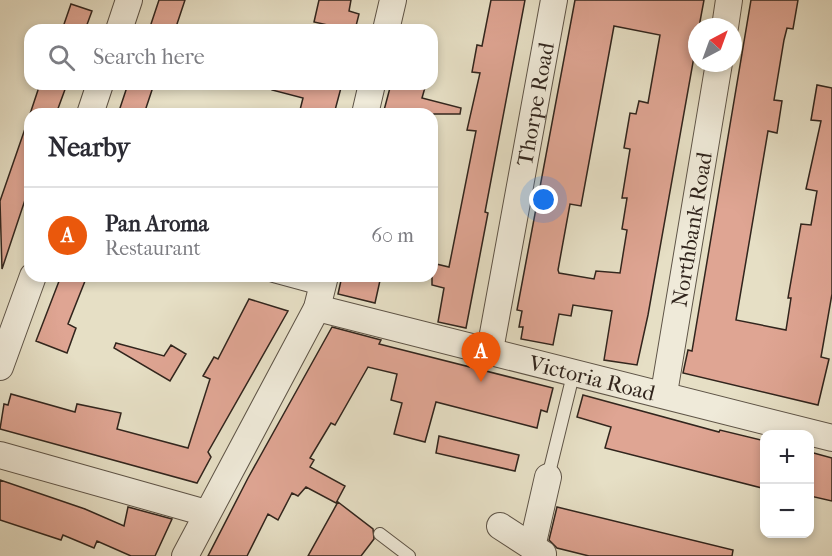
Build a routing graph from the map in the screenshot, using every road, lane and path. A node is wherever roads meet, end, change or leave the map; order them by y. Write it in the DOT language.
graph roads {
  1 [pos="129,0"];
  2 [pos="393,0"];
  3 [pos="554,0"];
  4 [pos="729,0"];
  5 [pos="726,18"];
  6 [pos="121,24"];
  7 [pos="387,24"];
  8 [pos="718,72"];
  9 [pos="98,90"];
  10 [pos="371,90"];
  11 [pos="92,108"];
  12 [pos="366,108"];
  13 [pos="31,282"];
  14 [pos="292,282"];
  15 [pos="321,291"];
  16 [pos="490,350"];
  17 [pos="0,367"];
  18 [pos="574,371"];
  19 [pos="664,393"];
  20 [pos="832,438"];
  21 [pos="0,455"];
  22 [pos="548,477"];
  23 [pos="206,513"];
  24 [pos="500,526"];
  25 [pos="380,534"];
  26 [pos="539,551"];
  27 [pos="185,556"];
  28 [pos="410,556"];
  1 -- 6 [label="street"];
  2 -- 7 [label="street"];
  3 -- 16 [label="street, Thorpe Road"];
  4 -- 5 [label="street"];
  8 -- 19 [label="street, Northbank Road"];
  9 -- 11 [label="street"];
  10 -- 12 [label="street"];
  13 -- 17 [label="street"];
  14 -- 15 [label="lane"];
  15 -- 16 [label="street, Victoria Road"];
  15 -- 23 [label="street"];
  16 -- 18 [label="street, Victoria Road"];
  18 -- 19 [label="street, Victoria Road"];
  18 -- 22 [label="lane"];
  19 -- 20 [label="street, Victoria Road"];
  21 -- 23 [label="street"];
  22 -- 26 [label="street"];
  23 -- 27 [label="street"];
  24 -- 26 [label="street"];
  25 -- 28 [label="lane"];
}
